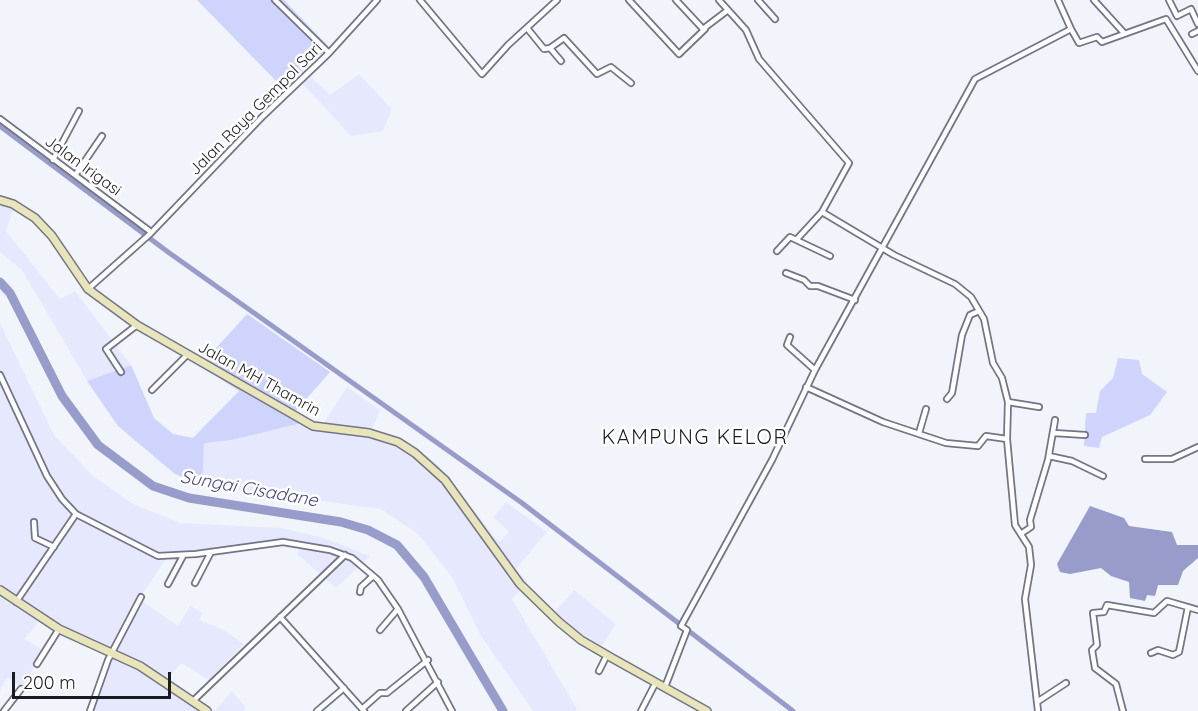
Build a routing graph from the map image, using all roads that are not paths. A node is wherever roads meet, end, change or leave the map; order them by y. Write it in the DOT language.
graph roads {
  1 [pos="274,0"];
  2 [pos="377,0"];
  3 [pos="420,0"];
  4 [pos="557,0"];
  5 [pos="629,0"];
  6 [pos="676,0"];
  7 [pos="720,0"];
  8 [pos="758,0"];
  9 [pos="1058,0"];
  10 [pos="1094,0"];
  11 [pos="1169,0"];
  12 [pos="728,10"];
  13 [pos="775,19"];
  14 [pos="1198,24"];
  15 [pos="527,28"];
  16 [pos="705,29"];
  17 [pos="1071,29"];
  18 [pos="1198,31"];
  19 [pos="1124,33"];
  20 [pos="1192,34"];
  21 [pos="550,48"];
  22 [pos="329,53"];
  23 [pos="561,61"];
  24 [pos="1198,71"];
  25 [pos="631,83"];
  26 [pos="79,111"];
  27 [pos="0,119"];
  28 [pos="102,136"];
  29 [pos="53,160"];
  30 [pos="76,174"];
  31 [pos="0,200"];
  32 [pos="822,212"];
  33 [pos="149,235"];
  34 [pos="797,239"];
  35 [pos="883,248"];
  36 [pos="777,251"];
  37 [pos="830,255"];
  38 [pos="786,273"];
  39 [pos="88,289"];
  40 [pos="855,300"];
  41 [pos="979,311"];
  42 [pos="137,325"];
  43 [pos="790,337"];
  44 [pos="187,355"];
  45 [pos="815,370"];
  46 [pos="121,372"];
  47 [pos="0,375"];
  48 [pos="806,387"];
  49 [pos="152,390"];
  50 [pos="947,399"];
  51 [pos="1008,402"];
  52 [pos="1039,407"];
  53 [pos="926,409"];
  54 [pos="1055,420"];
  55 [pos="919,433"];
  56 [pos="1054,433"];
  57 [pos="1085,435"];
  58 [pos="1006,439"];
  59 [pos="1198,447"];
  60 [pos="1049,456"];
  61 [pos="1145,459"];
  62 [pos="1103,476"];
  63 [pos="76,514"];
  64 [pos="34,522"];
  65 [pos="1023,533"];
  66 [pos="54,547"];
  67 [pos="211,552"];
  68 [pos="345,555"];
  69 [pos="183,556"];
  70 [pos="373,576"];
  71 [pos="195,583"];
  72 [pos="168,584"];
  73 [pos="0,590"];
  74 [pos="360,592"];
  75 [pos="141,597"];
  76 [pos="16,602"];
  77 [pos="1188,607"];
  78 [pos="398,609"];
  79 [pos="1198,610"];
  80 [pos="280,616"];
  81 [pos="59,629"];
  82 [pos="380,630"];
  83 [pos="108,652"];
  84 [pos="1151,653"];
  85 [pos="608,656"];
  86 [pos="428,660"];
  87 [pos="37,664"];
  88 [pos="599,671"];
  89 [pos="438,682"];
  90 [pos="656,682"];
  91 [pos="1066,683"];
  92 [pos="665,687"];
  93 [pos="344,688"];
  94 [pos="21,689"];
  95 [pos="193,700"];
  96 [pos="1037,702"];
  97 [pos="694,708"];
  98 [pos="364,710"];
  99 [pos="4,711"];
  100 [pos="90,711"];
  101 [pos="207,711"];
  102 [pos="317,711"];
  103 [pos="406,711"];
  104 [pos="452,711"];
  105 [pos="641,711"];
  106 [pos="707,711"];
  107 [pos="1038,711"];
  108 [pos="1123,711"];
  1 -- 22 [label="street"];
  2 -- 22 [label="street, Jalan Raya Gempol Sari"];
  3 -- 15 [label="street"];
  4 -- 15 [label="street"];
  5 -- 16 [label="street"];
  6 -- 16 [label="street"];
  7 -- 12 [label="street"];
  8 -- 13 [label="street"];
  9 -- 17 [label="street"];
  10 -- 19 [label="street"];
  11 -- 14 [label="street"];
  12 -- 16 [label="street"];
  12 -- 32 [label="street"];
  15 -- 21 [label="street"];
  17 -- 19 [label="street"];
  17 -- 35 [label="street"];
  18 -- 20 [label="street"];
  19 -- 24 [label="street"];
  21 -- 23 [label="street"];
  21 -- 25 [label="street"];
  22 -- 33 [label="street, Jalan Raya Gempol Sari"];
  26 -- 29 [label="street"];
  27 -- 29 [label="street, Jalan Irigasi"];
  28 -- 30 [label="street"];
  29 -- 30 [label="street, Jalan Irigasi"];
  30 -- 33 [label="street, Jalan Irigasi"];
  31 -- 39 [label="street, Jalan MH Thamrin"];
  32 -- 34 [label="street"];
  32 -- 35 [label="street"];
  33 -- 39 [label="street, Jalan Raya Gempol Sari"];
  34 -- 36 [label="street"];
  34 -- 37 [label="street"];
  35 -- 40 [label="street"];
  35 -- 41 [label="street"];
  38 -- 40 [label="street"];
  39 -- 42 [label="street, Jalan MH Thamrin"];
  40 -- 45 [label="street"];
  41 -- 50 [label="street"];
  41 -- 51 [label="street"];
  42 -- 44 [label="street, Jalan MH Thamrin"];
  42 -- 46 [label="street"];
  43 -- 45 [label="street"];
  44 -- 49 [label="street"];
  44 -- 85 [label="street, Jalan MH Thamrin"];
  45 -- 48 [label="street"];
  47 -- 63 [label="street"];
  48 -- 55 [label="street"];
  48 -- 92 [label="street"];
  51 -- 52 [label="street"];
  51 -- 58 [label="street"];
  53 -- 55 [label="street"];
  54 -- 56 [label="street"];
  55 -- 58 [label="street"];
  56 -- 57 [label="street"];
  56 -- 60 [label="street"];
  58 -- 65 [label="street"];
  59 -- 61 [label="street"];
  60 -- 62 [label="street"];
  60 -- 65 [label="street"];
  63 -- 66 [label="street"];
  63 -- 69 [label="street"];
  64 -- 66 [label="street"];
  65 -- 96 [label="street"];
  66 -- 76 [label="street"];
  67 -- 68 [label="street"];
  67 -- 69 [label="street"];
  67 -- 71 [label="street"];
  68 -- 70 [label="street"];
  68 -- 80 [label="street"];
  69 -- 72 [label="street"];
  70 -- 74 [label="street"];
  70 -- 78 [label="street"];
  73 -- 76 [label="street"];
  75 -- 83 [label="street"];
  76 -- 81 [label="street"];
  77 -- 79 [label="street"];
  77 -- 84 [label="street"];
  77 -- 108 [label="street"];
  78 -- 82 [label="street"];
  78 -- 86 [label="street"];
  80 -- 93 [label="street"];
  80 -- 95 [label="street"];
  81 -- 83 [label="street"];
  81 -- 87 [label="street"];
  83 -- 95 [label="street"];
  83 -- 100 [label="street"];
  85 -- 88 [label="street"];
  85 -- 90 [label="street, Jalan MH Thamrin"];
  86 -- 89 [label="street"];
  86 -- 98 [label="street"];
  89 -- 103 [label="street"];
  89 -- 104 [label="street"];
  90 -- 92 [label="street, Jalan MH Thamrin"];
  90 -- 105 [label="street"];
  91 -- 96 [label="street"];
  92 -- 97 [label="street, Jalan MH Thamrin"];
  93 -- 98 [label="street"];
  93 -- 102 [label="street"];
  94 -- 99 [label="street"];
  95 -- 101 [label="street"];
  96 -- 107 [label="street"];
  97 -- 106 [label="street, Jalan MH Thamrin"];
}
